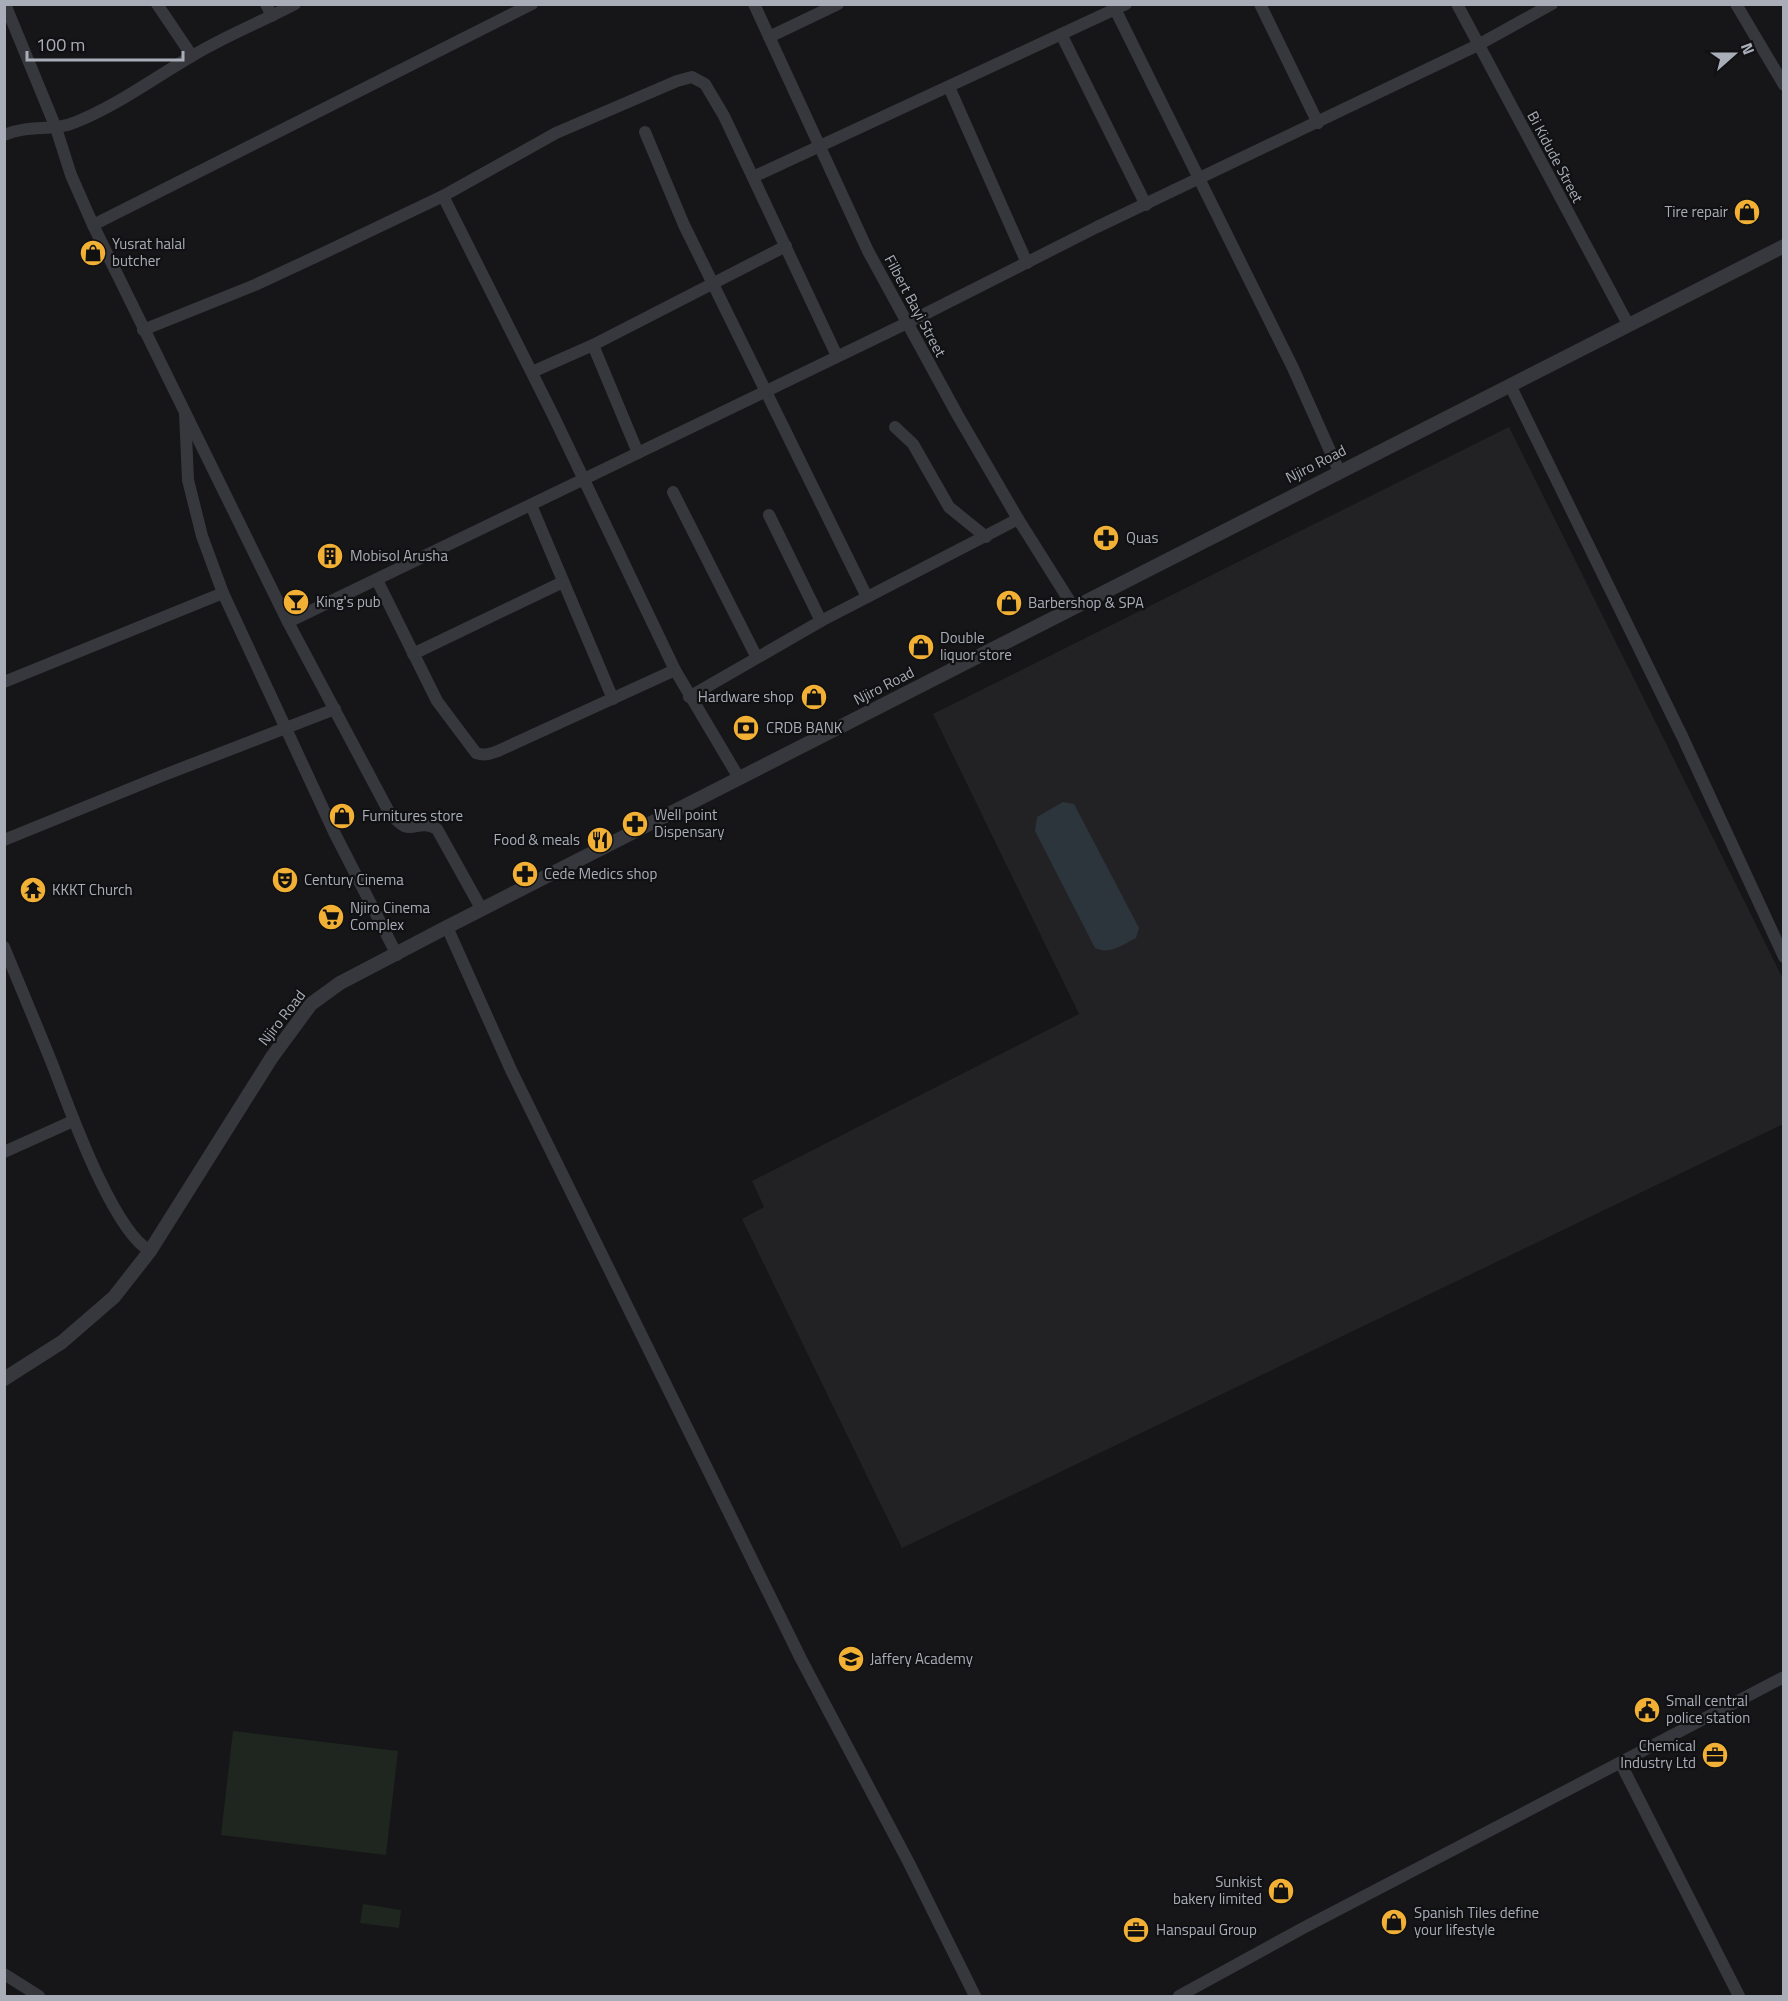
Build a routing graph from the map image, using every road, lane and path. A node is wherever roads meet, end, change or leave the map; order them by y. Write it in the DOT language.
graph roads {
  1 [pos="5,4"];
  2 [pos="157,4"];
  3 [pos="266,4"];
  4 [pos="295,4"];
  5 [pos="532,4"];
  6 [pos="754,4"];
  7 [pos="838,4"];
  8 [pos="1260,4"];
  9 [pos="1456,4"];
  10 [pos="1552,4"];
  11 [pos="1736,4"];
  12 [pos="1121,7"];
  13 [pos="273,16"];
  14 [pos="1061,34"];
  15 [pos="769,37"];
  16 [pos="1479,45"];
  17 [pos="192,56"];
  18 [pos="1784,85"];
  19 [pos="949,87"];
  20 [pos="1318,123"];
  21 [pos="56,128"];
  22 [pos="645,132"];
  23 [pos="4,135"];
  24 [pos="818,146"];
  25 [pos="753,177"];
  26 [pos="1201,180"];
  27 [pos="443,196"];
  28 [pos="1146,205"];
  29 [pos="93,225"];
  30 [pos="786,246"];
  31 [pos="1784,246"];
  32 [pos="1026,263"];
  33 [pos="715,284"];
  34 [pos="907,323"];
  35 [pos="1628,324"];
  36 [pos="142,330"];
  37 [pos="593,345"];
  38 [pos="837,356"];
  39 [pos="532,372"];
  40 [pos="1510,385"];
  41 [pos="766,390"];
  42 [pos="184,410"];
  43 [pos="895,427"];
  44 [pos="638,453"];
  45 [pos="1339,471"];
  46 [pos="583,481"];
  47 [pos="673,492"];
  48 [pos="531,505"];
  49 [pos="769,515"];
  50 [pos="1018,519"];
  51 [pos="986,537"];
  52 [pos="377,580"];
  53 [pos="563,582"];
  54 [pos="223,593"];
  55 [pos="867,597"];
  56 [pos="1074,608"];
  57 [pos="820,621"];
  58 [pos="288,622"];
  59 [pos="414,654"];
  60 [pos="756,656"];
  61 [pos="675,670"];
  62 [pos="4,682"];
  63 [pos="689,697"];
  64 [pos="613,699"];
  65 [pos="335,709"];
  66 [pos="286,728"];
  67 [pos="739,778"];
  68 [pos="4,840"];
  69 [pos="482,910"];
  70 [pos="447,927"];
  71 [pos="4,946"];
  72 [pos="398,955"];
  73 [pos="1784,957"];
  74 [pos="74,1121"];
  75 [pos="4,1152"];
  76 [pos="150,1251"];
  77 [pos="4,1379"];
  78 [pos="1784,1677"];
  79 [pos="1621,1764"];
  80 [pos="4,1974"];
  81 [pos="39,1996"];
  82 [pos="975,1996"];
  83 [pos="1179,1996"];
  84 [pos="1739,1996"];
  1 -- 21 [label="street"];
  2 -- 17 [label="street"];
  3 -- 13 [label="street"];
  4 -- 13 [label="street"];
  5 -- 29 [label="street"];
  6 -- 15 [label="street, Filbert Bayi Street"];
  7 -- 15 [label="street"];
  8 -- 20 [label="street"];
  9 -- 16 [label="street, Bi Kidude Street"];
  10 -- 16 [label="street"];
  11 -- 18 [label="street"];
  12 -- 14 [label="street"];
  12 -- 26 [label="street"];
  13 -- 17 [label="street"];
  14 -- 19 [label="street"];
  14 -- 28 [label="street"];
  15 -- 24 [label="street, Filbert Bayi Street"];
  16 -- 20 [label="street"];
  16 -- 35 [label="street, Bi Kidude Street"];
  17 -- 21 [label="street"];
  19 -- 24 [label="street"];
  19 -- 32 [label="street"];
  20 -- 26 [label="street"];
  21 -- 23 [label="street"];
  21 -- 29 [label="street"];
  22 -- 33 [label="street"];
  24 -- 25 [label="street"];
  24 -- 34 [label="street, Filbert Bayi Street"];
  25 -- 27 [label="street"];
  25 -- 30 [label="street"];
  26 -- 28 [label="street"];
  26 -- 45 [label="street"];
  27 -- 36 [label="street"];
  27 -- 39 [label="street"];
  28 -- 32 [label="street"];
  29 -- 36 [label="street"];
  30 -- 33 [label="street"];
  30 -- 38 [label="street"];
  31 -- 35 [label="street, Njiro Road"];
  32 -- 34 [label="street"];
  33 -- 37 [label="street"];
  33 -- 41 [label="street"];
  34 -- 38 [label="street"];
  34 -- 50 [label="street, Filbert Bayi Street"];
  35 -- 40 [label="street, Njiro Road"];
  36 -- 42 [label="street"];
  37 -- 39 [label="street"];
  37 -- 44 [label="street"];
  38 -- 41 [label="street"];
  39 -- 46 [label="street"];
  40 -- 45 [label="street, Njiro Road"];
  40 -- 73 [label="street"];
  41 -- 44 [label="street"];
  41 -- 55 [label="street"];
  42 -- 54 [label="street"];
  42 -- 58 [label="street"];
  43 -- 51 [label="street"];
  44 -- 46 [label="street"];
  45 -- 56 [label="street, Njiro Road"];
  46 -- 48 [label="street"];
  46 -- 61 [label="street"];
  47 -- 60 [label="street"];
  48 -- 52 [label="street"];
  48 -- 53 [label="street"];
  49 -- 57 [label="street"];
  50 -- 51 [label="street"];
  50 -- 56 [label="street, Filbert Bayi Street"];
  51 -- 55 [label="street"];
  52 -- 58 [label="street"];
  52 -- 59 [label="street"];
  53 -- 59 [label="street"];
  53 -- 64 [label="street"];
  54 -- 62 [label="street"];
  54 -- 66 [label="street"];
  55 -- 57 [label="street"];
  56 -- 67 [label="street, Njiro Road"];
  57 -- 60 [label="street"];
  58 -- 65 [label="street"];
  59 -- 64 [label="street"];
  60 -- 63 [label="street"];
  61 -- 63 [label="street"];
  61 -- 64 [label="street"];
  63 -- 67 [label="street"];
  65 -- 66 [label="street"];
  65 -- 69 [label="street"];
  66 -- 68 [label="street"];
  66 -- 72 [label="street"];
  67 -- 69 [label="street, Njiro Road"];
  69 -- 70 [label="street, Njiro Road"];
  70 -- 72 [label="street, Njiro Road"];
  70 -- 82 [label="street"];
  71 -- 74 [label="street"];
  72 -- 76 [label="street, Njiro Road"];
  74 -- 75 [label="street"];
  74 -- 76 [label="street"];
  76 -- 77 [label="street, Njiro Road"];
  78 -- 79 [label="street"];
  79 -- 83 [label="street"];
  79 -- 84 [label="street"];
  80 -- 81 [label="street"];
}
